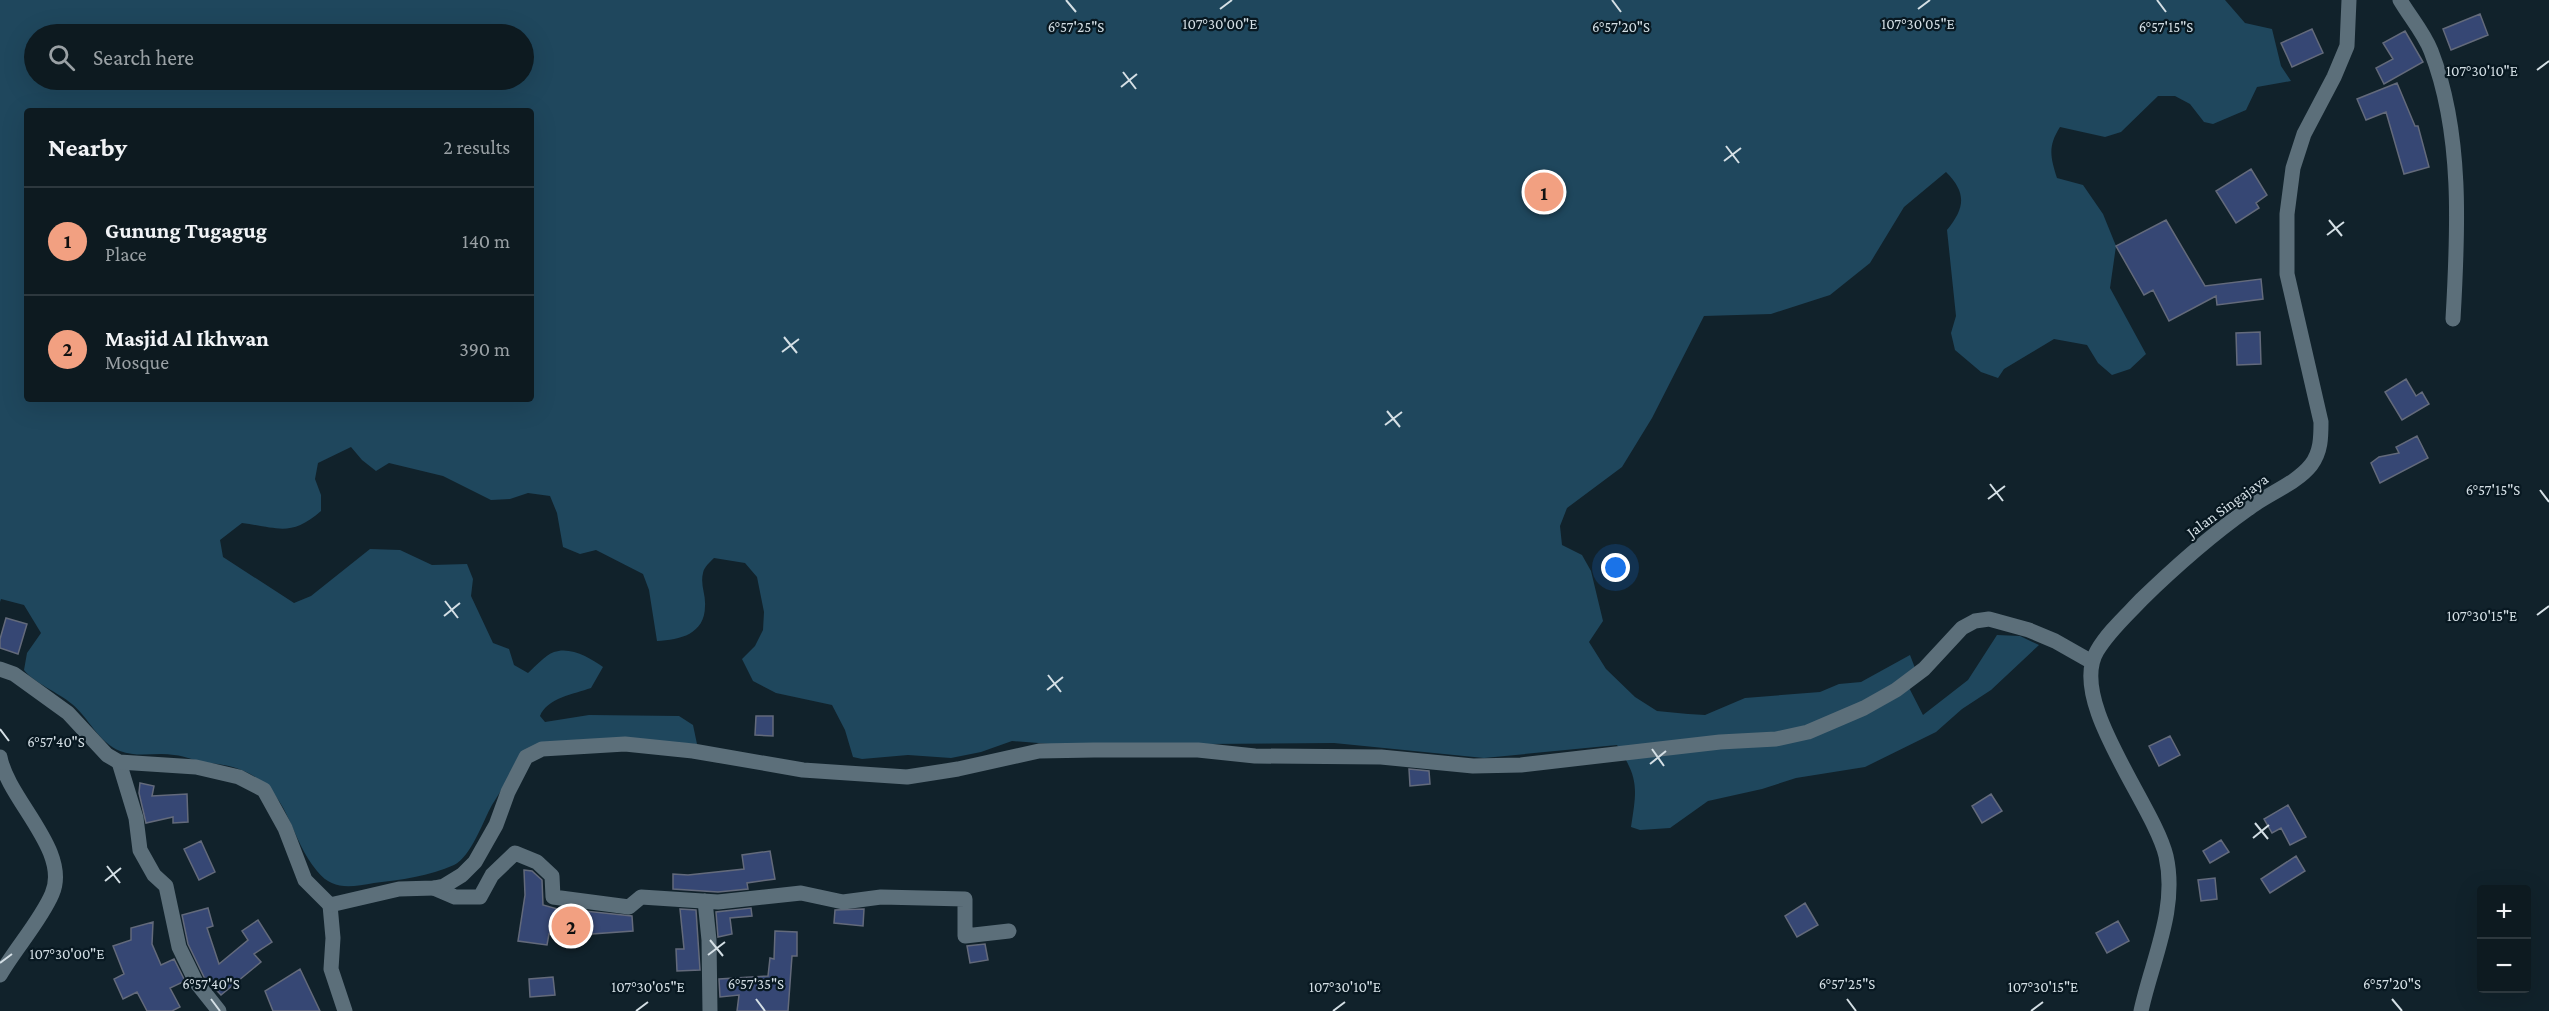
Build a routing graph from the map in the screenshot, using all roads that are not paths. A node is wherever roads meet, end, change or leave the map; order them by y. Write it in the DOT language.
graph roads {
  1 [pos="2349,0"];
  2 [pos="2400,0"];
  3 [pos="2453,319"];
  4 [pos="2092,662"];
  5 [pos="0,669"];
  6 [pos="0,757"];
  7 [pos="119,762"];
  8 [pos="434,888"];
  9 [pos="705,901"];
  10 [pos="330,905"];
  11 [pos="1009,932"];
  12 [pos="0,975"];
  13 [pos="219,1011"];
  14 [pos="345,1011"];
  15 [pos="710,1011"];
  16 [pos="2140,1011"];
  1 -- 4 [label="street, Jalan Singajaya"];
  2 -- 3 [label="street"];
  4 -- 8 [label="street"];
  4 -- 16 [label="street"];
  5 -- 7 [label="street"];
  6 -- 12 [label="street"];
  7 -- 10 [label="street"];
  7 -- 13 [label="street"];
  8 -- 9 [label="street"];
  8 -- 10 [label="street"];
  9 -- 11 [label="street"];
  9 -- 15 [label="street"];
  10 -- 14 [label="street"];
}
